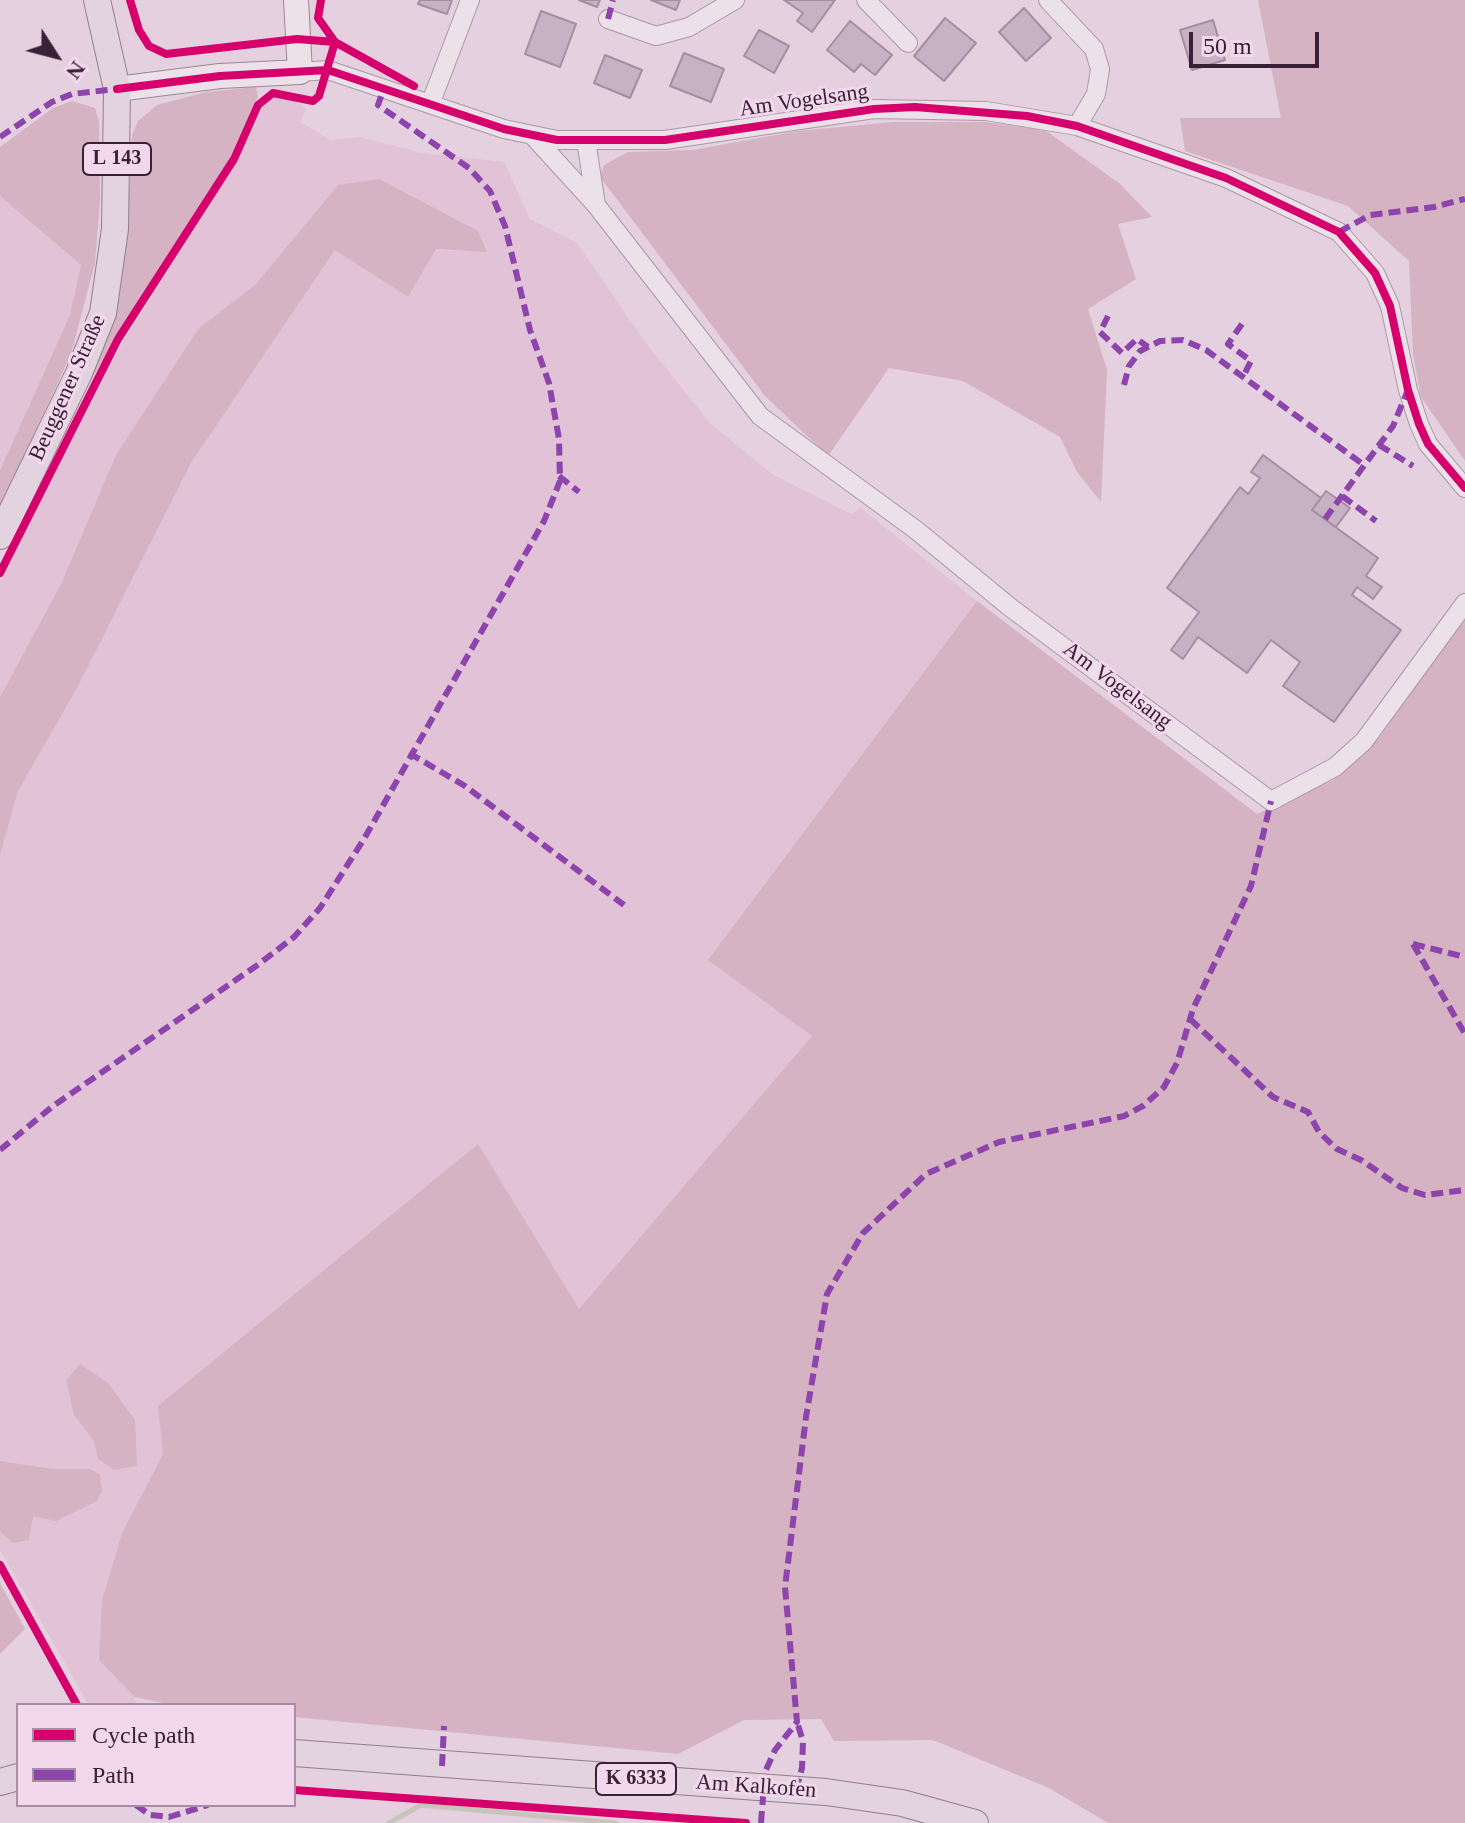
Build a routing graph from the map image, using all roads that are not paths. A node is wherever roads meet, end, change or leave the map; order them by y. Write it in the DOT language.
graph roads {
  1 [pos="97,0"];
  2 [pos="296,0"];
  3 [pos="470,0"];
  4 [pos="735,0"];
  5 [pos="866,0"];
  6 [pos="1048,0"];
  7 [pos="608,19"];
  8 [pos="908,43"];
  9 [pos="300,72"];
  10 [pos="117,89"];
  11 [pos="431,102"];
  12 [pos="1077,126"];
  13 [pos="533,136"];
  14 [pos="586,140"];
  15 [pos="596,205"];
  16 [pos="1465,488"];
  17 [pos="0,536"];
  18 [pos="1465,603"];
  19 [pos="296,1753"];
  20 [pos="975,1823"];
  1 -- 10 [label="main road, Beuggener Straße"];
  2 -- 9 [label="street"];
  3 -- 11 [label="street"];
  4 -- 7 [label="street"];
  5 -- 8 [label="street"];
  6 -- 12 [label="street"];
  9 -- 10 [label="street, Am Vogelsang"];
  9 -- 11 [label="street, Am Vogelsang"];
  10 -- 17 [label="main road, Beuggener Straße / L 143"];
  11 -- 13 [label="street, Am Vogelsang"];
  12 -- 14 [label="street, Am Vogelsang"];
  12 -- 16 [label="street, Am Vogelsang"];
  13 -- 14 [label="street, Am Vogelsang"];
  13 -- 15 [label="street, Am Vogelsang"];
  14 -- 15 [label="street, Am Vogelsang"];
  15 -- 18 [label="street, Am Vogelsang"];
  19 -- 20 [label="main road, Am Kalkofen / K 6333"];
}
